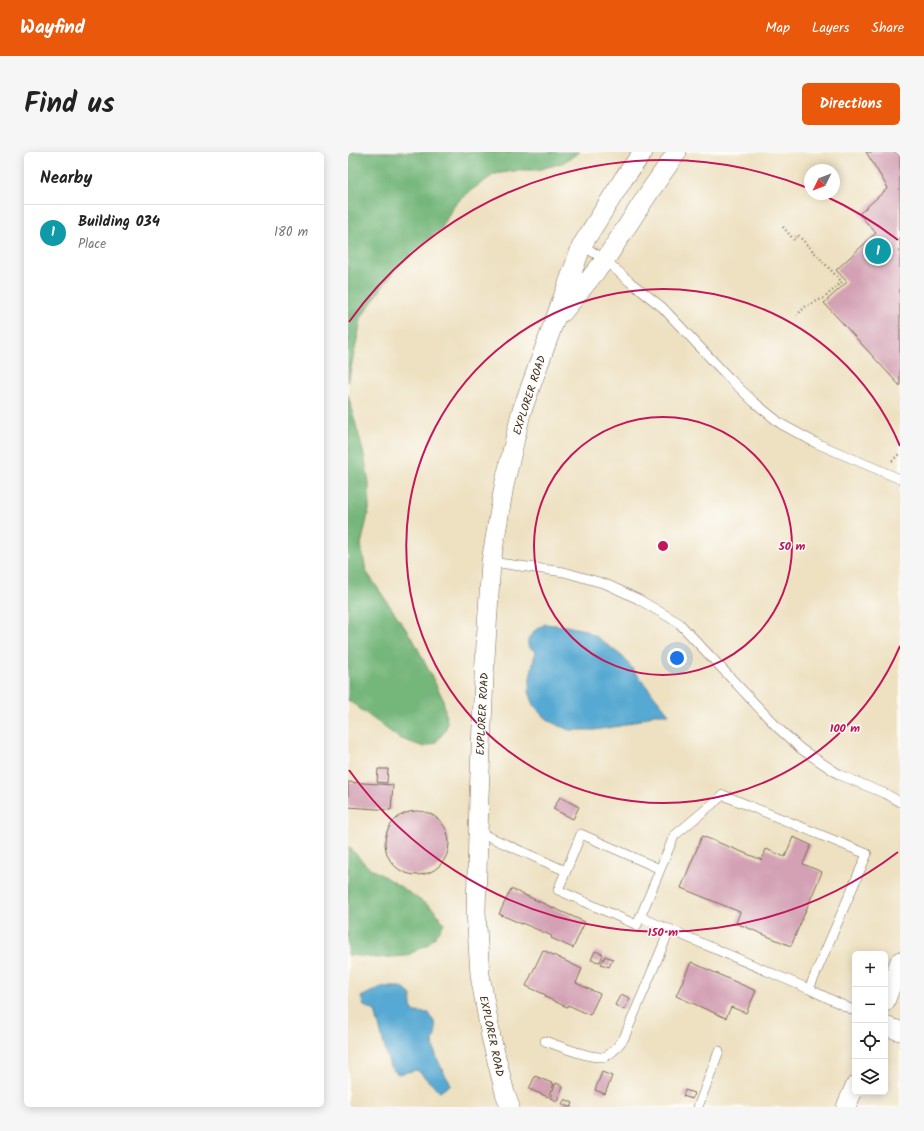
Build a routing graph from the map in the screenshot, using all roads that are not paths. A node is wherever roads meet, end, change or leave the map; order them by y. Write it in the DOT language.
graph roads {
  1 [pos="643,152"];
  2 [pos="677,152"];
  3 [pos="582,245"];
  4 [pos="605,260"];
  5 [pos="552,326"];
  6 [pos="900,479"];
  7 [pos="491,562"];
  8 [pos="900,802"];
  9 [pos="478,832"];
  10 [pos="660,869"];
  11 [pos="566,871"];
  12 [pos="640,917"];
  13 [pos="670,929"];
  14 [pos="900,961"];
  15 [pos="810,989"];
  16 [pos="888,994"];
  17 [pos="852,1010"];
  18 [pos="888,1027"];
  19 [pos="900,1031"];
  20 [pos="544,1041"];
  21 [pos="719,1052"];
  22 [pos="852,1093"];
  23 [pos="510,1107"];
  24 [pos="698,1107"];
  25 [pos="846,1107"];
  1 -- 3 [label="street, EXPLORER ROAD"];
  2 -- 4 [label="street, EXPLORER ROAD"];
  3 -- 4 [label="lane"];
  3 -- 5 [label="street, EXPLORER ROAD"];
  4 -- 5 [label="street, EXPLORER ROAD"];
  4 -- 6 [label="lane"];
  5 -- 7 [label="street, EXPLORER ROAD"];
  7 -- 8 [label="lane"];
  7 -- 9 [label="street, EXPLORER ROAD"];
  9 -- 11 [label="lane"];
  9 -- 23 [label="street, EXPLORER ROAD"];
  10 -- 11 [label="lane"];
  10 -- 12 [label="lane"];
  10 -- 15 [label="lane"];
  11 -- 12 [label="lane"];
  12 -- 13 [label="lane"];
  13 -- 15 [label="lane"];
  13 -- 20 [label="lane"];
  14 -- 16 [label="street"];
  15 -- 17 [label="lane"];
  18 -- 19 [label="street"];
  21 -- 24 [label="lane"];
  22 -- 25 [label="street"];
}
